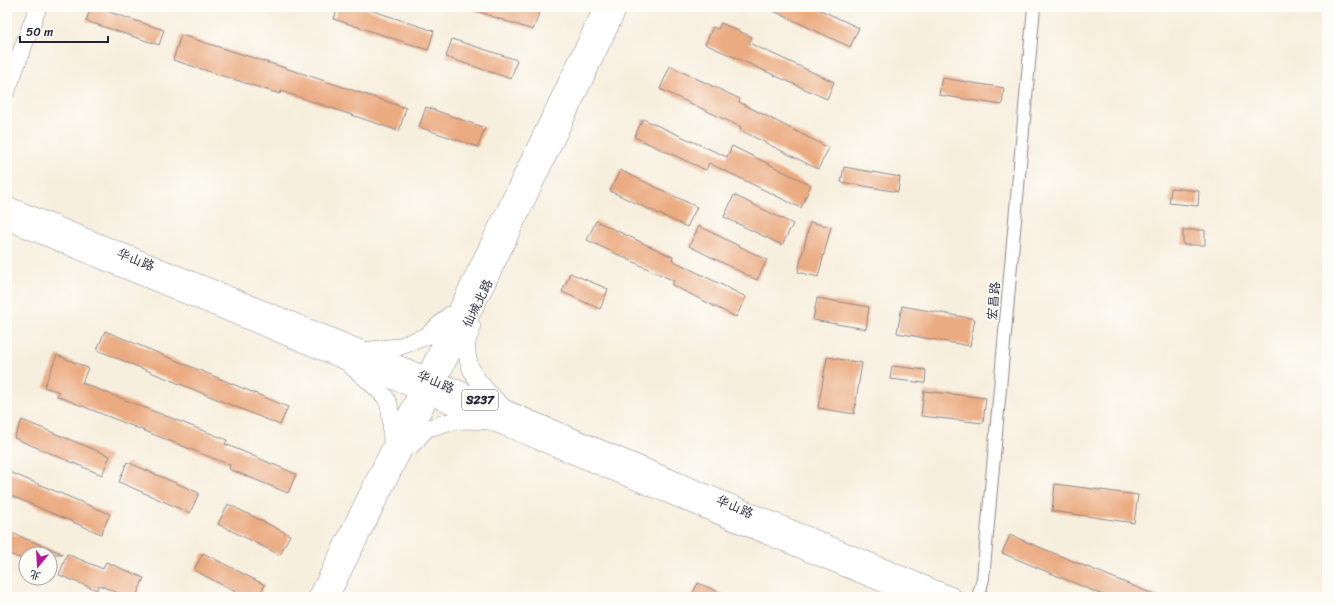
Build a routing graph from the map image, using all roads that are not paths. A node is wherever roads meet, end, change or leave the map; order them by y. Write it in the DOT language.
graph roads {
  1 [pos="38,7"];
  2 [pos="603,7"];
  3 [pos="619,7"];
  4 [pos="1034,7"];
  5 [pos="7,90"];
  6 [pos="7,206"];
  7 [pos="7,220"];
  8 [pos="487,282"];
  9 [pos="458,308"];
  10 [pos="362,351"];
  11 [pos="342,359"];
  12 [pos="428,386"];
  13 [pos="500,416"];
  14 [pos="396,451"];
  15 [pos="317,597"];
  16 [pos="330,597"];
  17 [pos="918,597"];
  18 [pos="952,597"];
  19 [pos="978,597"];
  1 -- 5 [label="main road"];
  2 -- 9 [label="main road, 仙城北路"];
  3 -- 8 [label="main road, 仙城北路"];
  4 -- 19 [label="street, 宏昌路"];
  6 -- 10 [label="main road, 华山路 / S237"];
  7 -- 11 [label="main road, S237"];
  8 -- 12 [label="main road, 仙城北路"];
  8 -- 13 [label="main road"];
  9 -- 10 [label="main road"];
  9 -- 12 [label="main road, 仙城北路"];
  10 -- 12 [label="main road, 华山路 / S237"];
  11 -- 12 [label="main road, S237"];
  11 -- 14 [label="main road"];
  12 -- 13 [label="main road, S237"];
  12 -- 14 [label="main road, 仙城北路"];
  13 -- 14 [label="main road"];
  13 -- 17 [label="main road, S237"];
  13 -- 18 [label="main road, 华山路 / S237"];
  14 -- 15 [label="main road, 仙城北路"];
  14 -- 16 [label="main road, 仙城北路"];
}
